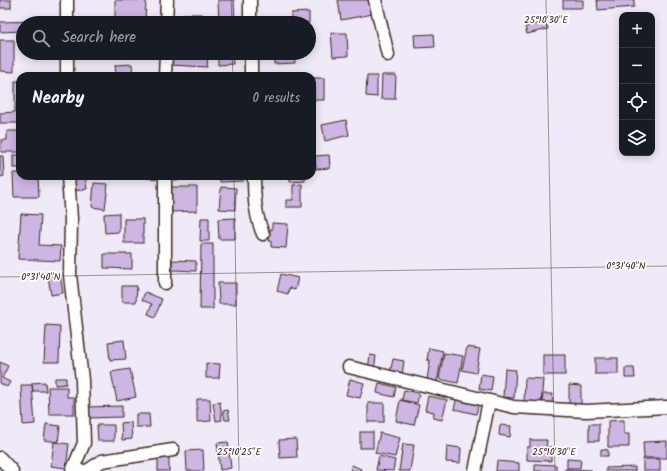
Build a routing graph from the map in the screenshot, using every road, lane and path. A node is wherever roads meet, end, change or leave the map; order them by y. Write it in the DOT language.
graph roads {
  1 [pos="66,0"];
  2 [pos="167,0"];
  3 [pos="250,0"];
  4 [pos="375,0"];
  5 [pos="67,16"];
  6 [pos="166,16"];
  7 [pos="250,16"];
  8 [pos="388,55"];
  9 [pos="67,60"];
  10 [pos="166,60"];
  11 [pos="251,60"];
  12 [pos="67,72"];
  13 [pos="165,72"];
  14 [pos="251,72"];
  15 [pos="68,180"];
  16 [pos="165,180"];
  17 [pos="254,180"];
  18 [pos="263,234"];
  19 [pos="165,283"];
  20 [pos="348,367"];
  21 [pos="489,401"];
  22 [pos="667,407"];
  23 [pos="173,450"];
  24 [pos="0,458"];
  25 [pos="12,471"];
  26 [pos="73,471"];
  27 [pos="475,471"];
  1 -- 5 [label="street"];
  2 -- 6 [label="street"];
  3 -- 7 [label="street"];
  4 -- 8 [label="street"];
  9 -- 12 [label="street"];
  10 -- 13 [label="street"];
  11 -- 14 [label="street"];
  15 -- 26 [label="street"];
  16 -- 19 [label="street"];
  17 -- 18 [label="street"];
  20 -- 21 [label="street"];
  21 -- 22 [label="street"];
  21 -- 27 [label="street"];
  23 -- 26 [label="street"];
  24 -- 25 [label="street"];
}
